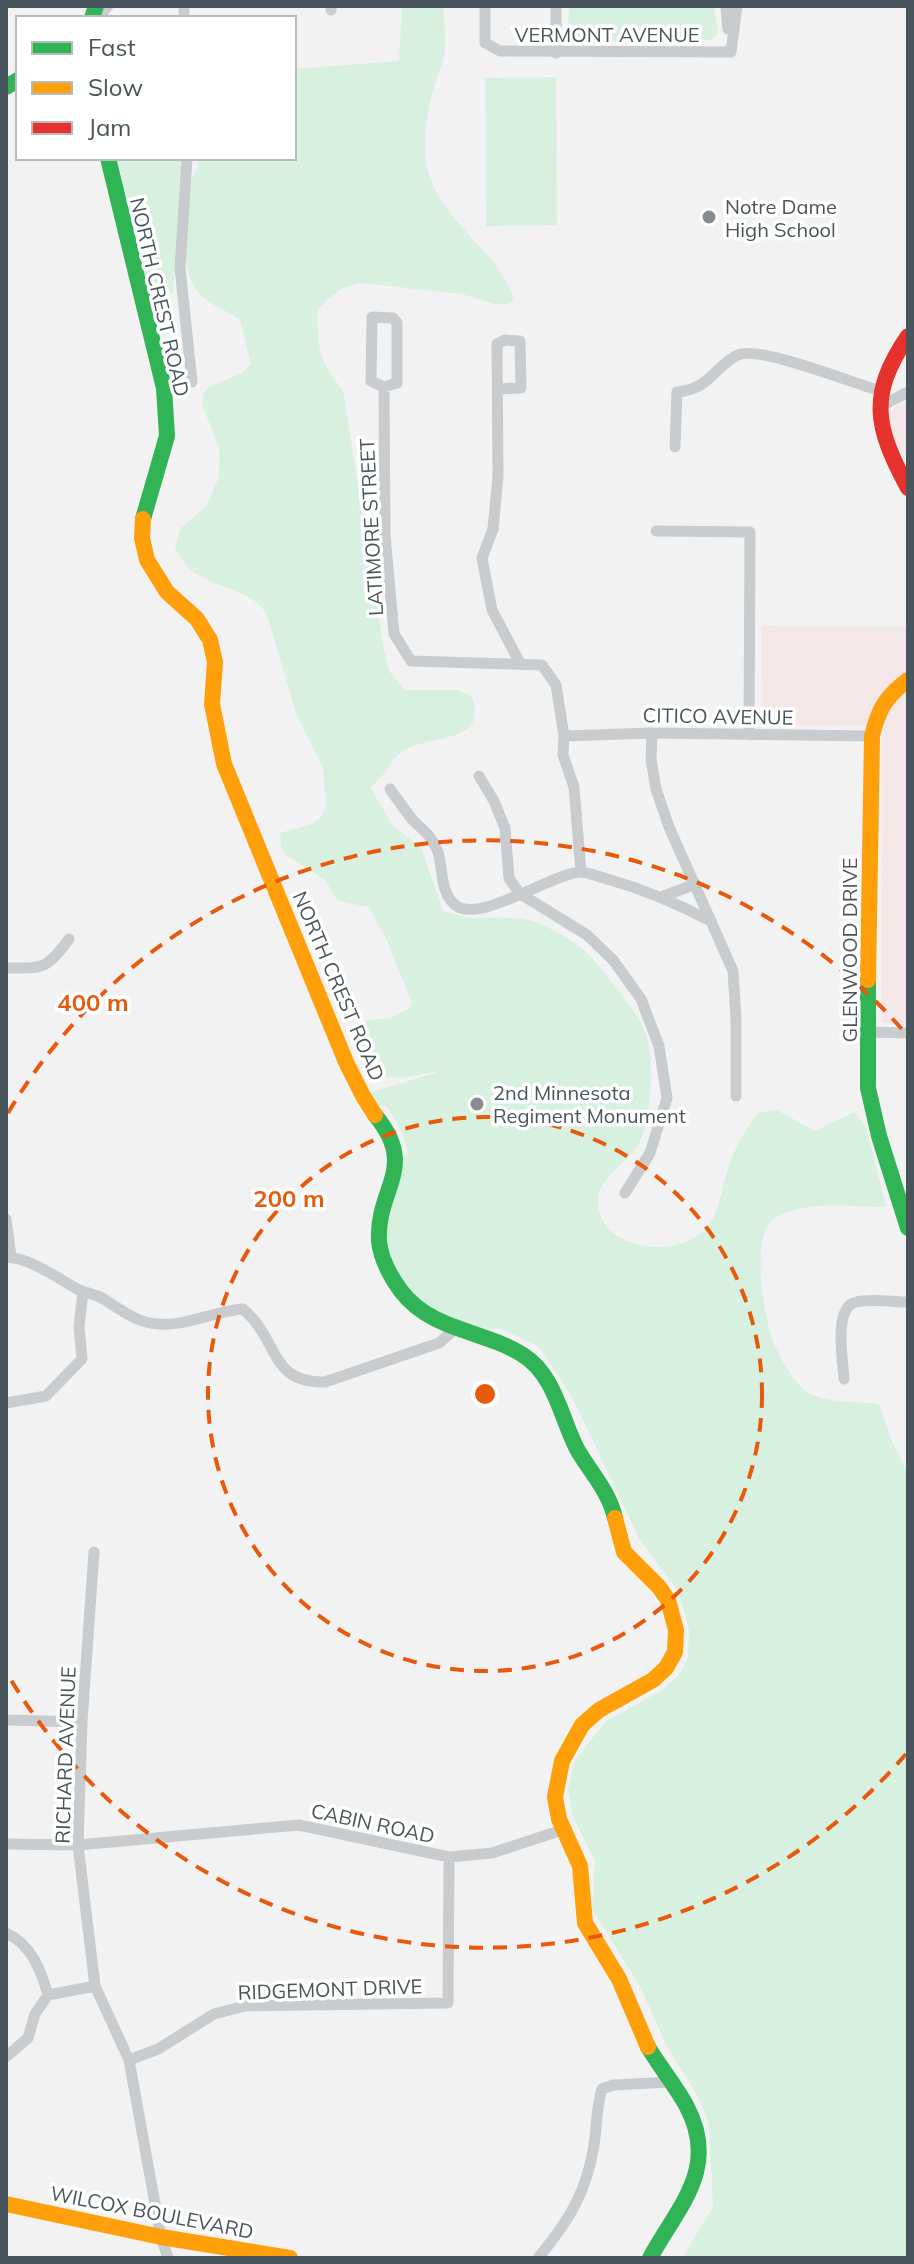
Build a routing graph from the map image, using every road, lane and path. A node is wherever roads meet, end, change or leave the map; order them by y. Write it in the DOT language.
graph roads {
  1 [pos="485,6"];
  2 [pos="556,6"];
  3 [pos="726,6"];
  4 [pos="737,6"];
  5 [pos="731,52"];
  6 [pos="556,53"];
  7 [pos="108,160"];
  8 [pos="187,160"];
  9 [pos="908,336"];
  10 [pos="192,382"];
  11 [pos="384,387"];
  12 [pos="498,389"];
  13 [pos="908,392"];
  14 [pos="881,399"];
  15 [pos="675,447"];
  16 [pos="908,488"];
  17 [pos="656,531"];
  18 [pos="521,665"];
  19 [pos="908,680"];
  20 [pos="652,733"];
  21 [pos="749,735"];
  22 [pos="564,736"];
  23 [pos="872,736"];
  24 [pos="479,776"];
  25 [pos="390,789"];
  26 [pos="581,872"];
  27 [pos="696,884"];
  28 [pos="519,893"];
  29 [pos="661,897"];
  30 [pos="712,922"];
  31 [pos="69,939"];
  32 [pos="6,968"];
  33 [pos="869,1032"];
  34 [pos="908,1033"];
  35 [pos="736,1096"];
  36 [pos="625,1193"];
  37 [pos="6,1219"];
  38 [pos="908,1228"];
  39 [pos="8,1257"];
  40 [pos="83,1292"];
  41 [pos="908,1302"];
  42 [pos="455,1329"];
  43 [pos="844,1379"];
  44 [pos="6,1403"];
  45 [pos="94,1552"];
  46 [pos="6,1720"];
  47 [pos="82,1722"];
  48 [pos="562,1830"];
  49 [pos="6,1844"];
  50 [pos="78,1845"];
  51 [pos="449,1857"];
  52 [pos="6,1933"];
  53 [pos="95,1986"];
  54 [pos="48,1995"];
  55 [pos="6,2057"];
  56 [pos="129,2060"];
  57 [pos="671,2082"];
  58 [pos="6,2204"];
  59 [pos="161,2237"];
  60 [pos="168,2258"];
  61 [pos="290,2258"];
  62 [pos="538,2258"];
  63 [pos="650,2258"];
  1 -- 6 [label="street, VERMONT AVENUE"];
  2 -- 6 [label="street"];
  3 -- 5 [label="street"];
  4 -- 5 [label="street"];
  5 -- 6 [label="street, VERMONT AVENUE"];
  7 -- 42 [label="street, NORTH CREST ROAD"];
  8 -- 10 [label="street"];
  9 -- 14 [label="street"];
  11 -- 11 [label="street, LATIMORE STREET"];
  11 -- 18 [label="street, LATIMORE STREET"];
  12 -- 12 [label="street"];
  12 -- 18 [label="street"];
  13 -- 14 [label="street"];
  14 -- 15 [label="street"];
  14 -- 16 [label="street"];
  17 -- 21 [label="street"];
  18 -- 22 [label="street"];
  19 -- 23 [label="street, GLENWOOD DRIVE"];
  20 -- 21 [label="street, CITICO AVENUE"];
  20 -- 22 [label="street, CITICO AVENUE"];
  20 -- 27 [label="street"];
  21 -- 23 [label="street, CITICO AVENUE"];
  22 -- 26 [label="street"];
  23 -- 33 [label="street, GLENWOOD DRIVE"];
  24 -- 28 [label="street"];
  25 -- 28 [label="street"];
  26 -- 28 [label="street"];
  26 -- 29 [label="street"];
  27 -- 29 [label="street"];
  27 -- 30 [label="street"];
  28 -- 36 [label="street"];
  29 -- 30 [label="street"];
  30 -- 35 [label="street"];
  31 -- 32 [label="street"];
  33 -- 34 [label="street"];
  33 -- 38 [label="street, GLENWOOD DRIVE"];
  37 -- 39 [label="street"];
  39 -- 40 [label="street"];
  40 -- 42 [label="street"];
  40 -- 44 [label="street"];
  41 -- 43 [label="street"];
  42 -- 48 [label="street, NORTH CREST ROAD"];
  45 -- 47 [label="street, RICHARD AVENUE"];
  46 -- 47 [label="street"];
  47 -- 50 [label="street, RICHARD AVENUE"];
  48 -- 51 [label="street, CABIN ROAD"];
  48 -- 57 [label="street, NORTH CREST ROAD"];
  49 -- 50 [label="street, CABIN ROAD"];
  50 -- 51 [label="street, CABIN ROAD"];
  50 -- 53 [label="street, RICHARD AVENUE"];
  51 -- 56 [label="street, RIDGEMONT DRIVE"];
  52 -- 54 [label="street"];
  53 -- 54 [label="street"];
  53 -- 56 [label="street, RICHARD AVENUE"];
  54 -- 55 [label="street"];
  56 -- 59 [label="street, RICHARD AVENUE"];
  57 -- 62 [label="street"];
  57 -- 63 [label="street, NORTH CREST ROAD"];
  58 -- 59 [label="street, WILCOX BOULEVARD"];
  59 -- 60 [label="street, RICHARD AVENUE"];
  59 -- 61 [label="street, WILCOX BOULEVARD"];
}
